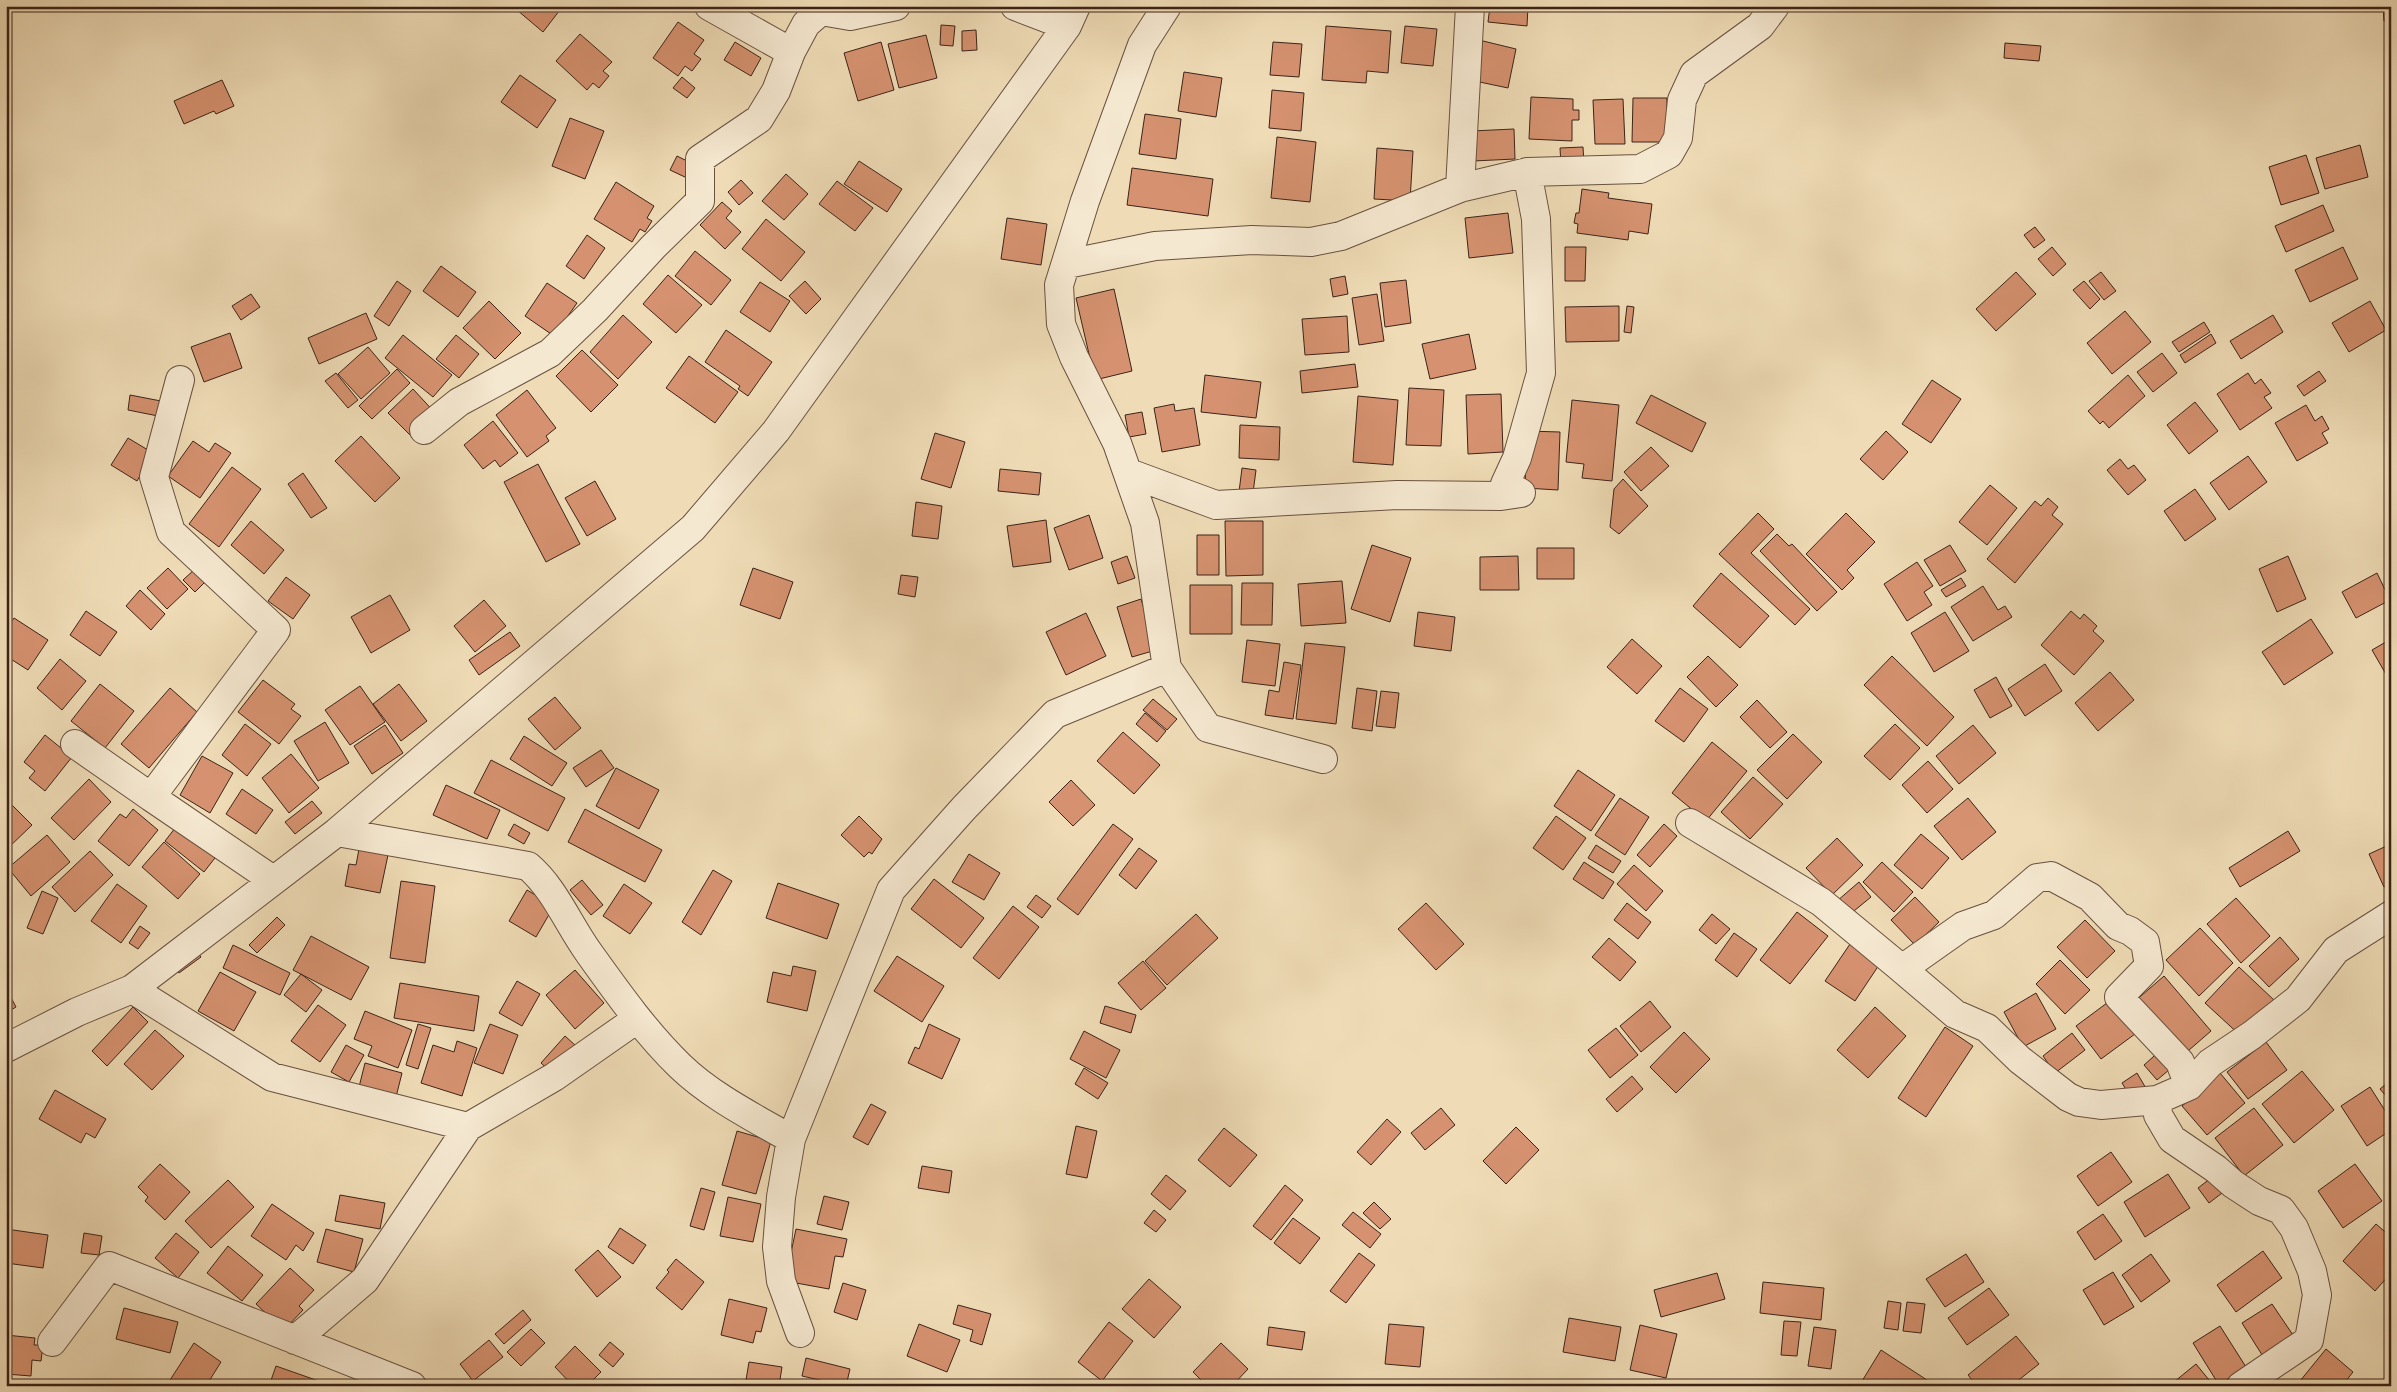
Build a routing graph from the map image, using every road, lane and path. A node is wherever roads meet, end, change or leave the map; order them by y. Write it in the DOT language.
graph roads {
  1 [pos="709,6"];
  2 [pos="896,6"];
  3 [pos="1015,6"];
  4 [pos="1167,6"];
  5 [pos="1470,6"];
  6 [pos="1776,6"];
  7 [pos="1071,16"];
  8 [pos="791,52"];
  9 [pos="1527,172"];
  10 [pos="1460,188"];
  11 [pos="1067,264"];
  12 [pos="180,380"];
  13 [pos="424,430"];
  14 [pos="1129,473"];
  15 [pos="1167,668"];
  16 [pos="75,744"];
  17 [pos="1323,759"];
  18 [pos="151,797"];
  19 [pos="1690,823"];
  20 [pos="337,832"];
  21 [pos="272,880"];
  22 [pos="2391,915"];
  23 [pos="1902,969"];
  24 [pos="132,989"];
  25 [pos="637,1019"];
  26 [pos="6,1048"];
  27 [pos="2189,1086"];
  28 [pos="2157,1100"];
  29 [pos="468,1127"];
  30 [pos="791,1139"];
  31 [pos="800,1332"];
  32 [pos="294,1340"];
  33 [pos="52,1342"];
  34 [pos="412,1386"];
  35 [pos="2241,1386"];
  1 -- 8 [label="street"];
  2 -- 8 [label="street"];
  3 -- 7 [label="street"];
  4 -- 11 [label="street"];
  5 -- 10 [label="street"];
  6 -- 9 [label="street"];
  7 -- 20 [label="street"];
  8 -- 13 [label="street"];
  9 -- 10 [label="street"];
  9 -- 14 [label="street"];
  10 -- 11 [label="street"];
  11 -- 14 [label="street"];
  12 -- 18 [label="street"];
  14 -- 15 [label="street"];
  15 -- 17 [label="street"];
  15 -- 30 [label="street"];
  16 -- 18 [label="street"];
  18 -- 21 [label="street"];
  19 -- 23 [label="street"];
  20 -- 21 [label="street"];
  20 -- 25 [label="street"];
  21 -- 24 [label="street"];
  22 -- 27 [label="street"];
  23 -- 27 [label="street"];
  23 -- 28 [label="street"];
  24 -- 26 [label="street"];
  24 -- 29 [label="street"];
  25 -- 29 [label="street"];
  25 -- 30 [label="street"];
  27 -- 28 [label="street"];
  28 -- 35 [label="street"];
  29 -- 32 [label="street"];
  30 -- 31 [label="street"];
  32 -- 33 [label="street"];
  32 -- 34 [label="street"];
}
